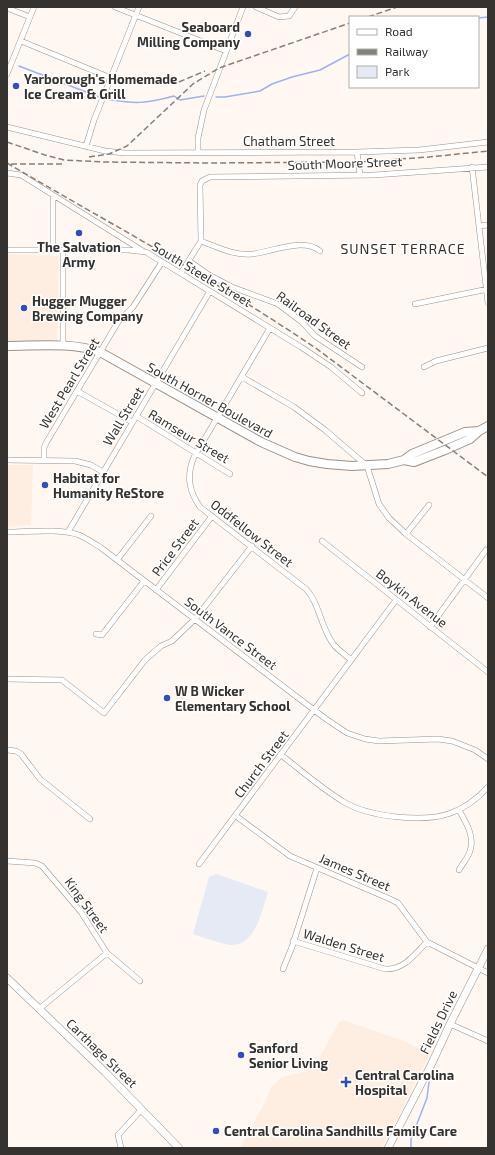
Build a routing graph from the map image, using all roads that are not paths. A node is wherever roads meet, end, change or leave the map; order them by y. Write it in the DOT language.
graph roads {
  1 [pos="34,7"];
  2 [pos="116,7"];
  3 [pos="139,7"];
  4 [pos="243,7"];
  5 [pos="256,7"];
  6 [pos="295,7"];
  7 [pos="7,8"];
  8 [pos="135,15"];
  9 [pos="30,17"];
  10 [pos="21,41"];
  11 [pos="226,51"];
  12 [pos="7,74"];
  13 [pos="111,78"];
  14 [pos="7,127"];
  15 [pos="488,142"];
  16 [pos="88,146"];
  17 [pos="198,152"];
  18 [pos="357,152"];
  19 [pos="488,166"];
  20 [pos="472,167"];
  21 [pos="7,173"];
  22 [pos="360,175"];
  23 [pos="53,195"];
  24 [pos="488,225"];
  25 [pos="479,226"];
  26 [pos="201,241"];
  27 [pos="7,250"];
  28 [pos="53,250"];
  29 [pos="63,250"];
  30 [pos="320,251"];
  31 [pos="146,252"];
  32 [pos="189,261"];
  33 [pos="162,262"];
  34 [pos="181,273"];
  35 [pos="487,289"];
  36 [pos="210,291"];
  37 [pos="488,303"];
  38 [pos="415,304"];
  39 [pos="270,328"];
  40 [pos="7,346"];
  41 [pos="63,346"];
  42 [pos="488,348"];
  43 [pos="100,352"];
  44 [pos="362,367"];
  45 [pos="424,367"];
  46 [pos="242,377"];
  47 [pos="155,383"];
  48 [pos="77,391"];
  49 [pos="362,393"];
  50 [pos="136,416"];
  51 [pos="217,418"];
  52 [pos="132,422"];
  53 [pos="488,426"];
  54 [pos="197,454"];
  55 [pos="7,460"];
  56 [pos="44,460"];
  57 [pos="367,466"];
  58 [pos="103,472"];
  59 [pos="230,474"];
  60 [pos="429,505"];
  61 [pos="151,516"];
  62 [pos="212,516"];
  63 [pos="7,532"];
  64 [pos="68,532"];
  65 [pos="406,534"];
  66 [pos="322,541"];
  67 [pos="252,546"];
  68 [pos="486,550"];
  69 [pos="117,560"];
  70 [pos="464,580"];
  71 [pos="144,581"];
  72 [pos="156,590"];
  73 [pos="488,598"];
  74 [pos="396,600"];
  75 [pos="196,619"];
  76 [pos="430,626"];
  77 [pos="96,634"];
  78 [pos="351,660"];
  79 [pos="488,672"];
  80 [pos="7,679"];
  81 [pos="315,710"];
  82 [pos="7,750"];
  83 [pos="281,755"];
  84 [pos="488,759"];
  85 [pos="488,787"];
  86 [pos="460,810"];
  87 [pos="236,816"];
  88 [pos="90,819"];
  89 [pos="7,861"];
  90 [pos="199,864"];
  91 [pos="317,868"];
  92 [pos="459,870"];
  93 [pos="293,941"];
  94 [pos="426,942"];
  95 [pos="488,949"];
  96 [pos="107,953"];
  97 [pos="283,969"];
  98 [pos="478,969"];
  99 [pos="488,973"];
  100 [pos="7,978"];
  101 [pos="140,981"];
  102 [pos="39,1009"];
  103 [pos="450,1024"];
  104 [pos="488,1041"];
  105 [pos="142,1109"];
  106 [pos="121,1148"];
  107 [pos="179,1148"];
  108 [pos="388,1148"];
  1 -- 9 [label="street"];
  2 -- 8 [label="street"];
  3 -- 8 [label="street"];
  4 -- 11 [label="street"];
  5 -- 6 [label="street"];
  7 -- 9 [label="street"];
  8 -- 11 [label="street"];
  8 -- 13 [label="street"];
  9 -- 10 [label="street"];
  10 -- 12 [label="street"];
  10 -- 13 [label="street"];
  11 -- 17 [label="street"];
  13 -- 16 [label="street"];
  14 -- 16 [label="street, Chatham Street"];
  15 -- 18 [label="street, Chatham Street"];
  16 -- 17 [label="street, Chatham Street"];
  17 -- 18 [label="street, Chatham Street"];
  18 -- 22 [label="street"];
  19 -- 20 [label="street, South Moore Street"];
  20 -- 22 [label="street, South Moore Street"];
  20 -- 25 [label="street"];
  21 -- 23 [label="street"];
  22 -- 26 [label="street, South Moore Street"];
  23 -- 28 [label="street"];
  23 -- 31 [label="street"];
  24 -- 25 [label="street"];
  25 -- 35 [label="street"];
  26 -- 30 [label="street"];
  26 -- 32 [label="street"];
  27 -- 28 [label="street, South Steele Street"];
  28 -- 29 [label="street, South Steele Street"];
  29 -- 31 [label="street, South Steele Street"];
  29 -- 41 [label="street"];
  31 -- 33 [label="street, South Steele Street"];
  32 -- 34 [label="street"];
  32 -- 44 [label="street, Railroad Street"];
  33 -- 34 [label="street, South Steele Street"];
  33 -- 43 [label="street, West Pearl Street"];
  34 -- 36 [label="street, South Steele Street"];
  35 -- 37 [label="street"];
  35 -- 38 [label="street"];
  36 -- 39 [label="street, South Steele Street"];
  36 -- 47 [label="street, Wall Street"];
  39 -- 46 [label="street, Oddfellow Street"];
  39 -- 49 [label="street, South Steele Street"];
  40 -- 41 [label="main road, South Horner Boulevard"];
  41 -- 43 [label="main road, South Horner Boulevard"];
  42 -- 45 [label="street"];
  43 -- 47 [label="main road, South Horner Boulevard"];
  43 -- 48 [label="street, West Pearl Street"];
  46 -- 51 [label="street, Oddfellow Street"];
  46 -- 57 [label="street"];
  47 -- 50 [label="street, Wall Street"];
  47 -- 51 [label="main road, South Horner Boulevard"];
  48 -- 52 [label="street, Ramseur Street"];
  48 -- 56 [label="street, West Pearl Street"];
  50 -- 52 [label="street, Wall Street"];
  50 -- 54 [label="street, Ramseur Street"];
  51 -- 54 [label="street, Oddfellow Street"];
  51 -- 57 [label="main road, South Horner Boulevard"];
  52 -- 58 [label="street, Wall Street"];
  53 -- 57 [label="main road, South Horner Boulevard"];
  54 -- 59 [label="street, Ramseur Street"];
  54 -- 62 [label="street, Oddfellow Street"];
  55 -- 56 [label="street"];
  56 -- 58 [label="street"];
  57 -- 65 [label="street"];
  58 -- 64 [label="street, Wall Street"];
  60 -- 65 [label="street"];
  61 -- 69 [label="street"];
  62 -- 67 [label="street, Oddfellow Street"];
  62 -- 72 [label="street, Price Street"];
  63 -- 64 [label="street, South Vance Street"];
  64 -- 69 [label="street, South Vance Street"];
  65 -- 70 [label="street"];
  66 -- 74 [label="street, Boykin Avenue"];
  67 -- 75 [label="street"];
  67 -- 78 [label="street, Oddfellow Street"];
  68 -- 70 [label="street"];
  69 -- 71 [label="street, South Vance Street"];
  70 -- 73 [label="street"];
  70 -- 76 [label="street"];
  71 -- 72 [label="street, South Vance Street"];
  71 -- 77 [label="street, Price Street"];
  72 -- 75 [label="street, South Vance Street"];
  74 -- 76 [label="street, Boykin Avenue"];
  74 -- 78 [label="street, Church Street"];
  75 -- 80 [label="street"];
  75 -- 81 [label="street, South Vance Street"];
  76 -- 79 [label="street, Boykin Avenue"];
  78 -- 81 [label="street, Church Street"];
  81 -- 83 [label="street, Church Street"];
  81 -- 84 [label="street, South Vance Street"];
  82 -- 88 [label="street"];
  83 -- 86 [label="street"];
  83 -- 87 [label="street, Church Street"];
  85 -- 86 [label="street"];
  86 -- 92 [label="street"];
  87 -- 90 [label="street, Church Street"];
  87 -- 91 [label="street, James Street"];
  89 -- 96 [label="street, King Street"];
  91 -- 93 [label="street"];
  91 -- 94 [label="street, James Street"];
  93 -- 94 [label="street, Walden Street"];
  93 -- 97 [label="street"];
  94 -- 98 [label="street, James Street"];
  95 -- 98 [label="main road, Fields Drive"];
  96 -- 101 [label="street, King Street"];
  96 -- 102 [label="street"];
  98 -- 99 [label="street, James Street"];
  98 -- 103 [label="main road, Fields Drive"];
  100 -- 102 [label="main road, Carthage Street"];
  102 -- 105 [label="main road, Carthage Street"];
  103 -- 104 [label="street"];
  103 -- 108 [label="main road, Fields Drive"];
  105 -- 106 [label="street"];
  105 -- 107 [label="main road, Carthage Street"];
}
